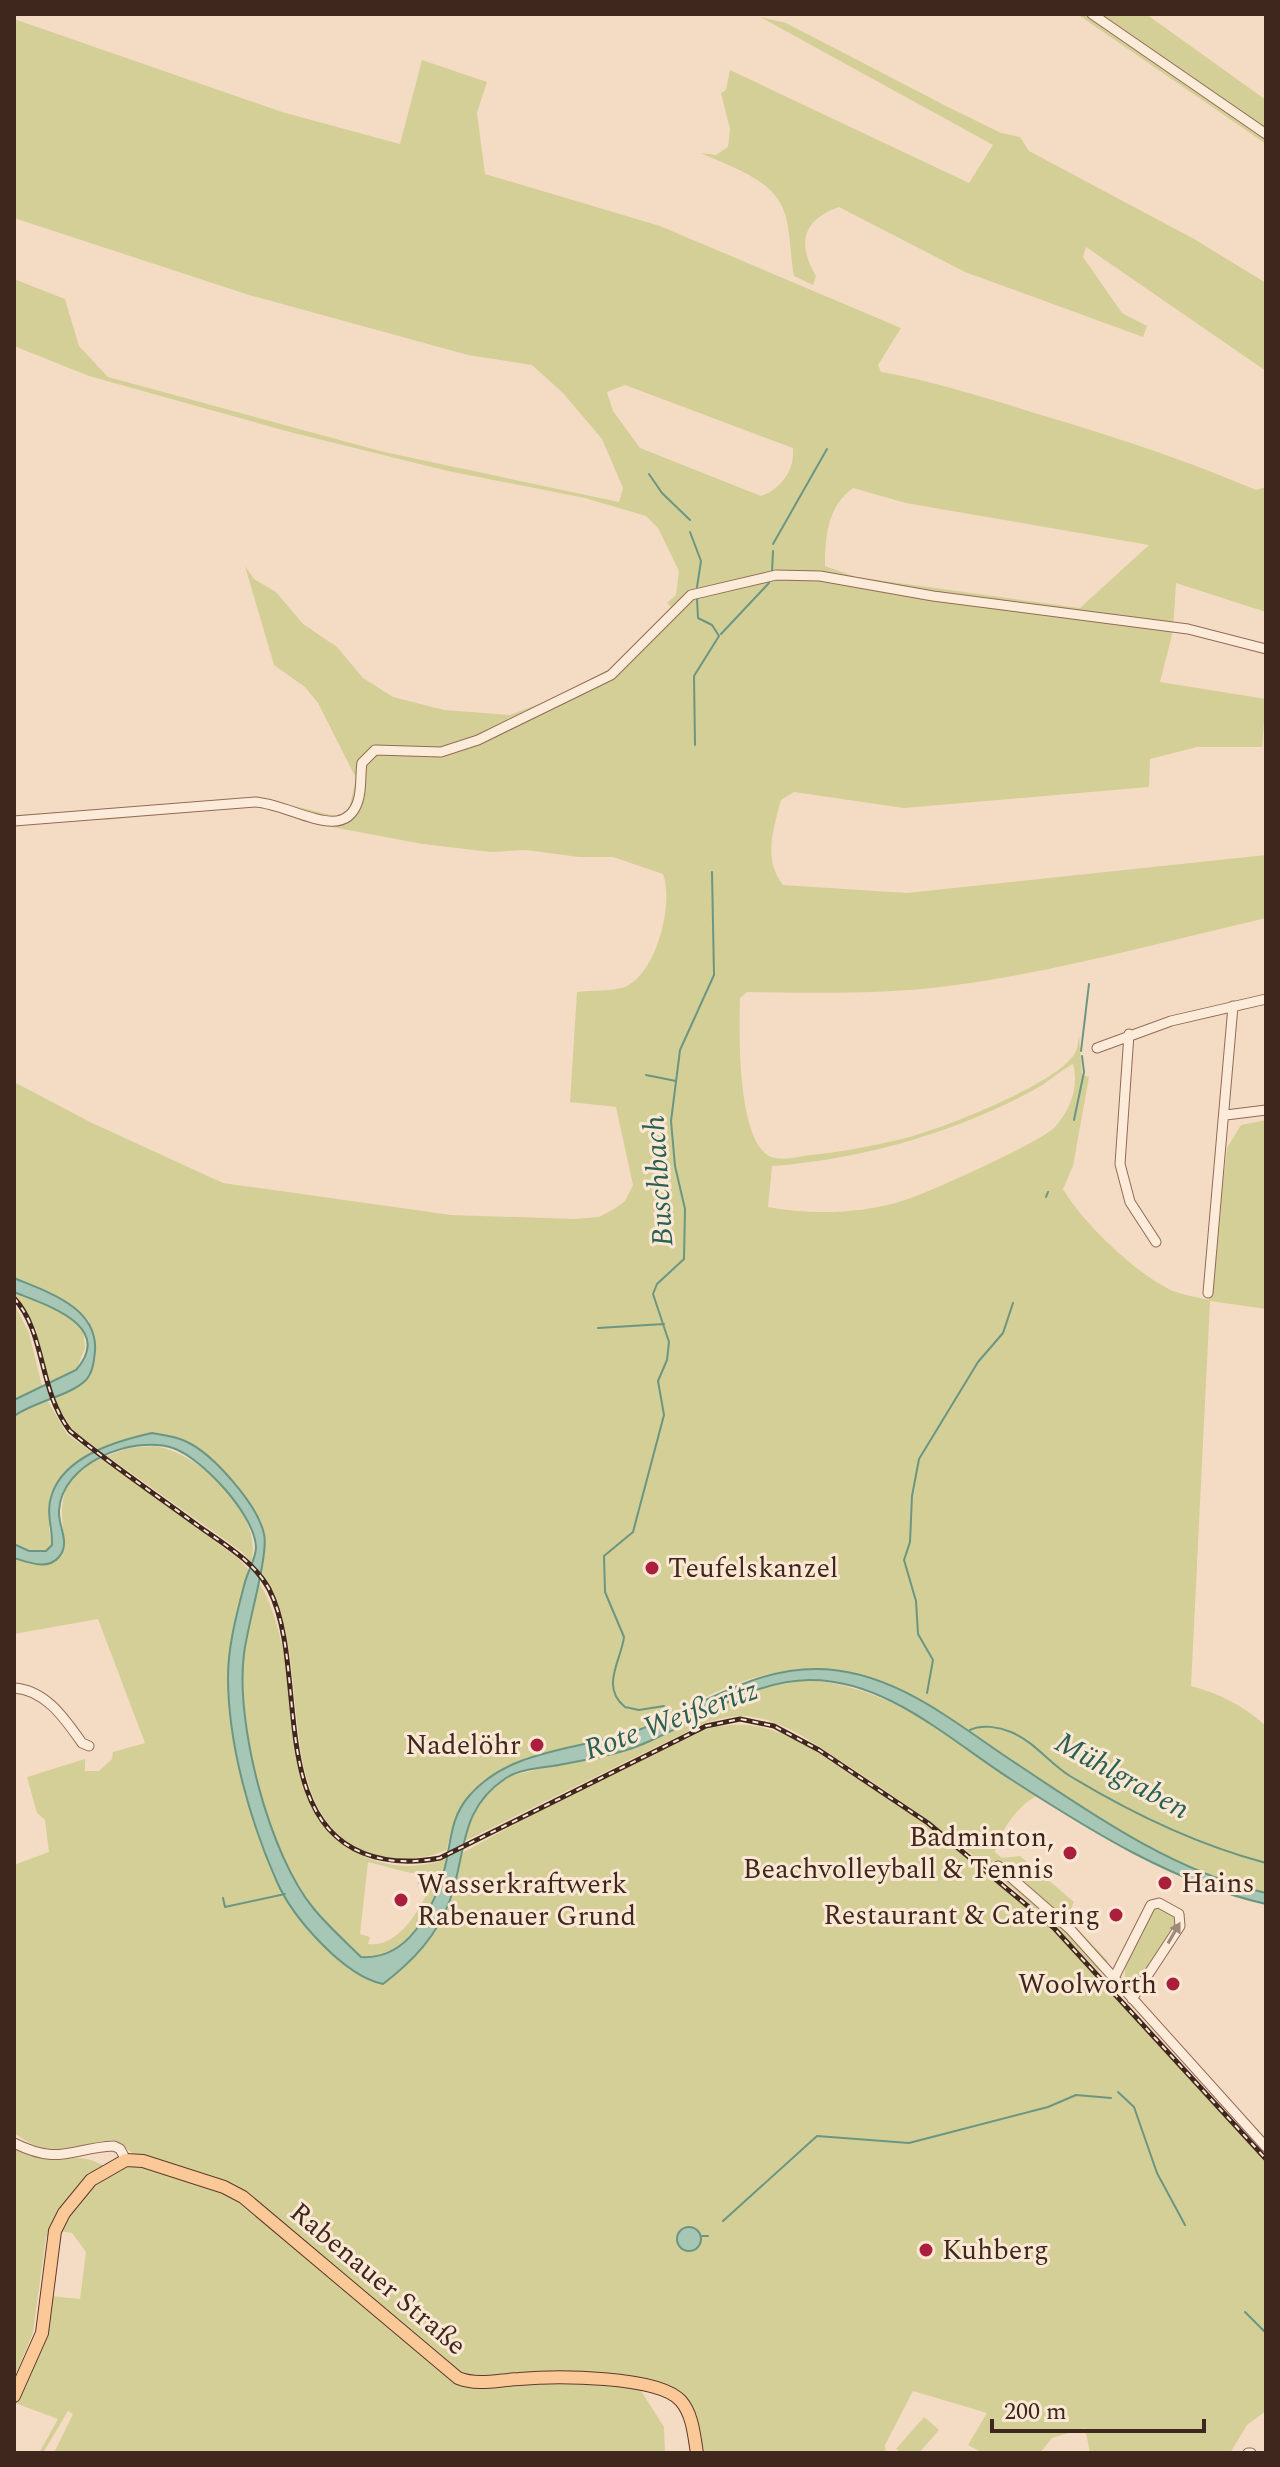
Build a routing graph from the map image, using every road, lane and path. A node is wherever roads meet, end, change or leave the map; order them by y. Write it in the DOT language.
graph roads {
  1 [pos="1092,14"];
  2 [pos="1266,134"];
  3 [pos="1266,649"];
  4 [pos="14,821"];
  5 [pos="1266,999"];
  6 [pos="1233,1006"];
  7 [pos="1129,1034"];
  8 [pos="1097,1048"];
  9 [pos="1266,1110"];
  10 [pos="1226,1115"];
  11 [pos="1156,1242"];
  12 [pos="1208,1293"];
  13 [pos="14,1688"];
  14 [pos="89,1746"];
  15 [pos="998,1866"];
  16 [pos="1114,1978"];
  17 [pos="1132,1999"];
  18 [pos="14,2143"];
  19 [pos="1266,2147"];
  20 [pos="126,2160"];
  21 [pos="14,2396"];
  22 [pos="697,2453"];
  1 -- 2 [label="street"];
  3 -- 4 [label="street"];
  5 -- 6 [label="street"];
  6 -- 7 [label="street"];
  6 -- 10 [label="street"];
  7 -- 8 [label="street"];
  7 -- 11 [label="street"];
  9 -- 10 [label="street"];
  10 -- 12 [label="street"];
  13 -- 14 [label="street"];
  15 -- 16 [label="street"];
  16 -- 17 [label="street"];
  17 -- 16 [label="street, one-way"];
  17 -- 19 [label="street"];
  18 -- 20 [label="street"];
  20 -- 21 [label="main road"];
  20 -- 22 [label="main road, Rabenauer Straße"];
}
